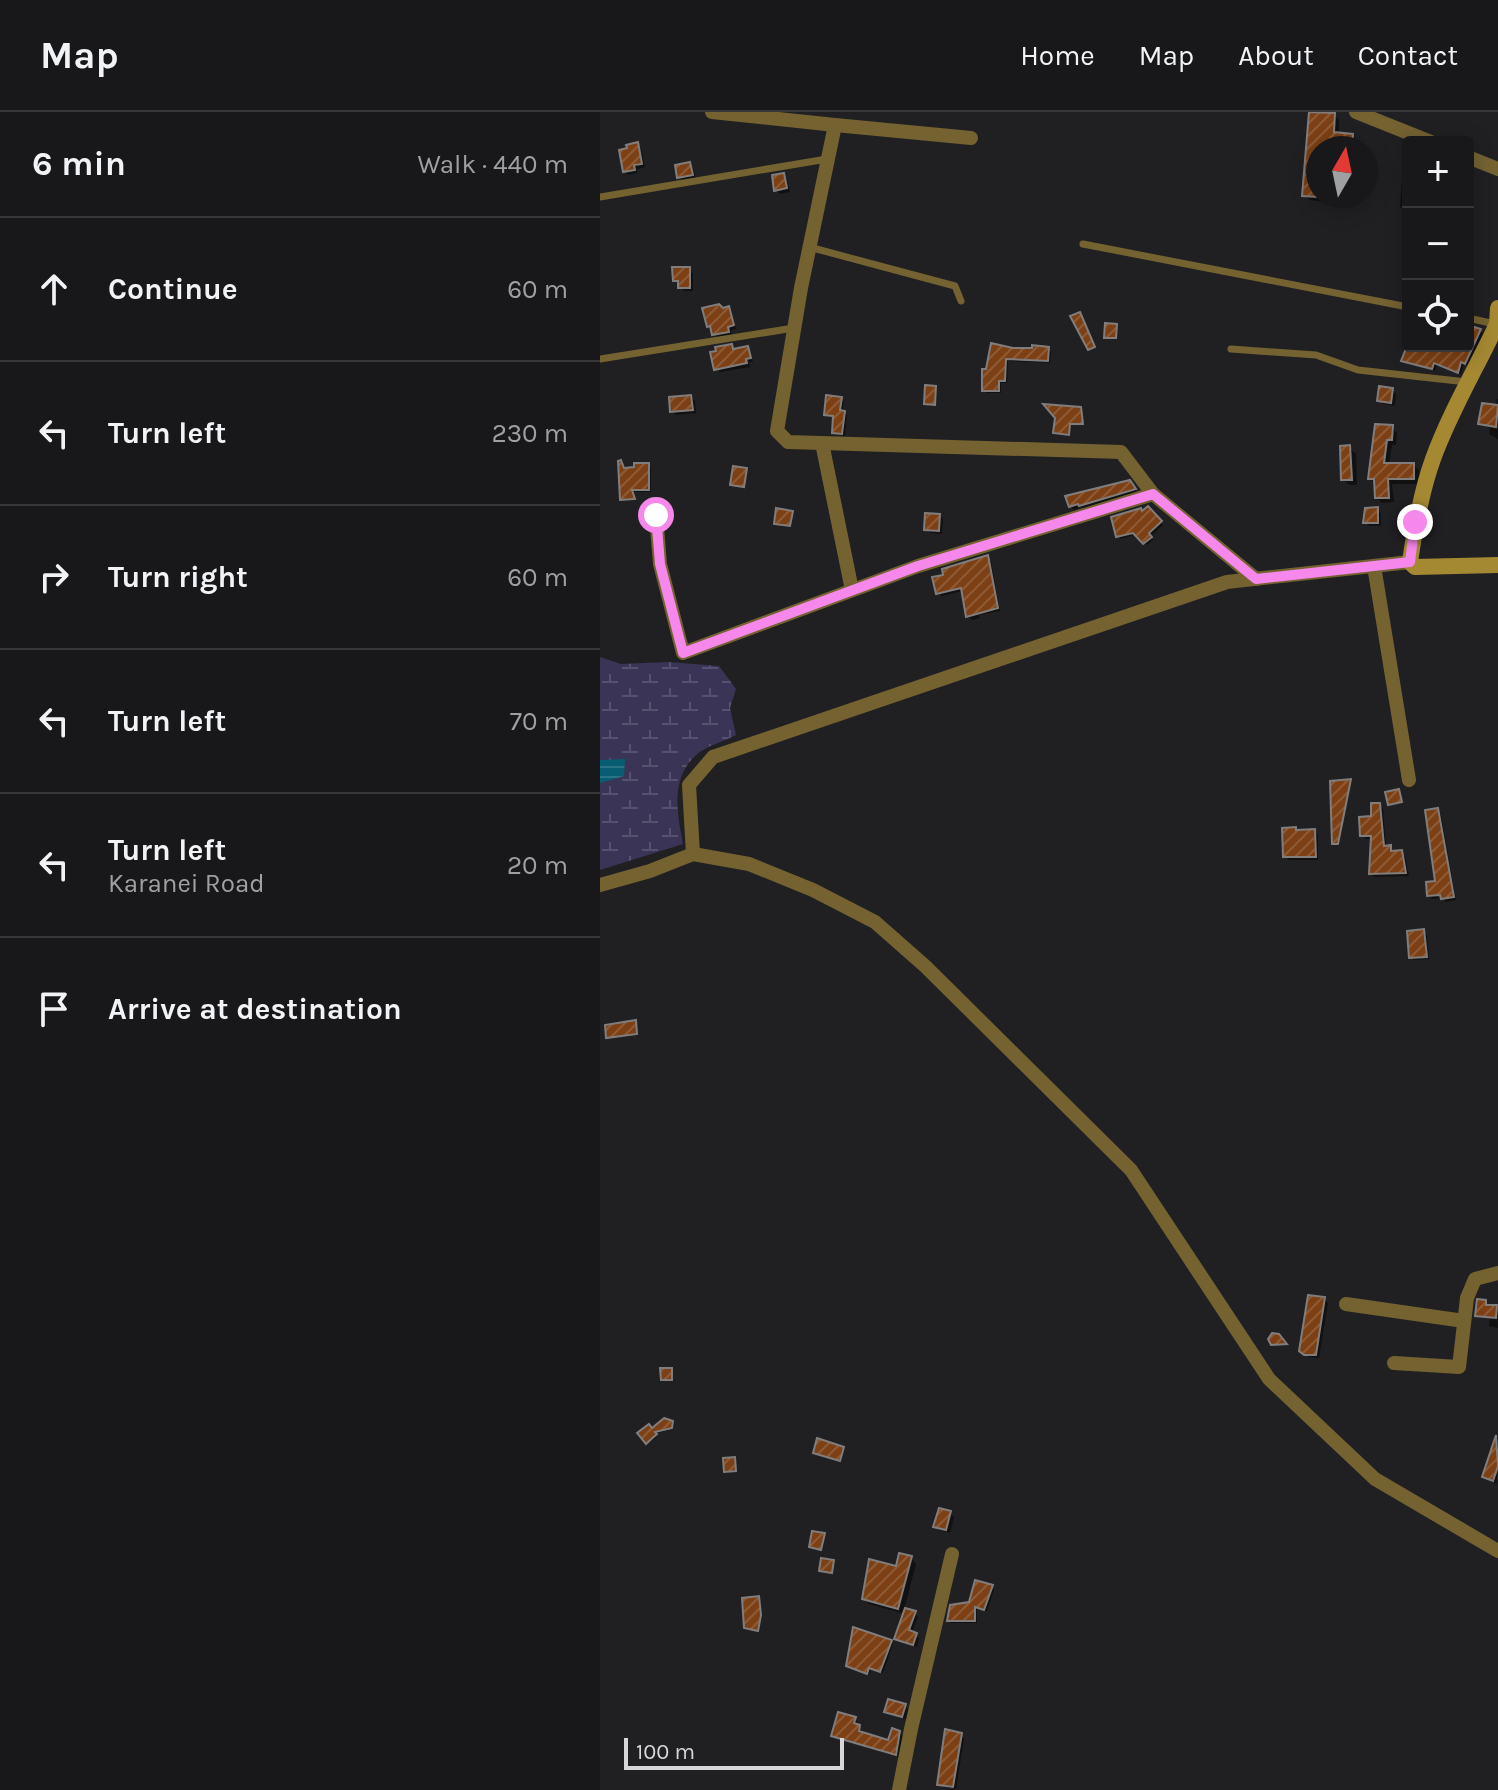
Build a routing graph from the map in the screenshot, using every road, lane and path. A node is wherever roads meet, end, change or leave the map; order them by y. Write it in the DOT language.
graph roads {
  1 [pos="712,112"];
  2 [pos="1356,112"];
  3 [pos="835,125"];
  4 [pos="1416,136"];
  5 [pos="971,138"];
  6 [pos="827,159"];
  7 [pos="1474,159"];
  8 [pos="1498,169"];
  9 [pos="600,197"];
  10 [pos="1083,244"];
  11 [pos="809,247"];
  12 [pos="961,301"];
  13 [pos="1402,306"];
  14 [pos="1497,316"];
  15 [pos="1474,318"];
  16 [pos="794,328"];
  17 [pos="1231,349"];
  18 [pos="600,359"];
  19 [pos="1469,383"];
  20 [pos="822,443"];
  21 [pos="1153,494"];
  22 [pos="656,515"];
  23 [pos="1410,562"];
  24 [pos="1498,565"];
  25 [pos="1374,566"];
  26 [pos="1256,579"];
  27 [pos="852,590"];
  28 [pos="1409,780"];
  29 [pos="693,854"];
  30 [pos="600,885"];
  31 [pos="1498,1273"];
  32 [pos="1346,1304"];
  33 [pos="1464,1321"];
  34 [pos="1394,1363"];
  35 [pos="1498,1551"];
  36 [pos="952,1554"];
  37 [pos="899,1790"];
  1 -- 3 [label="street"];
  2 -- 4 [label="street"];
  3 -- 5 [label="street"];
  3 -- 6 [label="street"];
  6 -- 9 [label="lane"];
  6 -- 11 [label="street"];
  7 -- 8 [label="street"];
  10 -- 13 [label="lane"];
  11 -- 12 [label="lane"];
  11 -- 16 [label="street"];
  14 -- 15 [label="lane"];
  14 -- 19 [label="street"];
  16 -- 18 [label="lane"];
  16 -- 20 [label="street"];
  17 -- 19 [label="lane"];
  19 -- 23 [label="street"];
  20 -- 21 [label="street"];
  20 -- 27 [label="street"];
  21 -- 26 [label="street"];
  21 -- 27 [label="street"];
  22 -- 27 [label="street"];
  23 -- 24 [label="street"];
  23 -- 25 [label="street"];
  25 -- 26 [label="street"];
  25 -- 28 [label="street"];
  26 -- 29 [label="street"];
  29 -- 30 [label="street"];
  29 -- 35 [label="street"];
  31 -- 33 [label="street"];
  32 -- 33 [label="street"];
  33 -- 34 [label="street"];
  36 -- 37 [label="street"];
}
